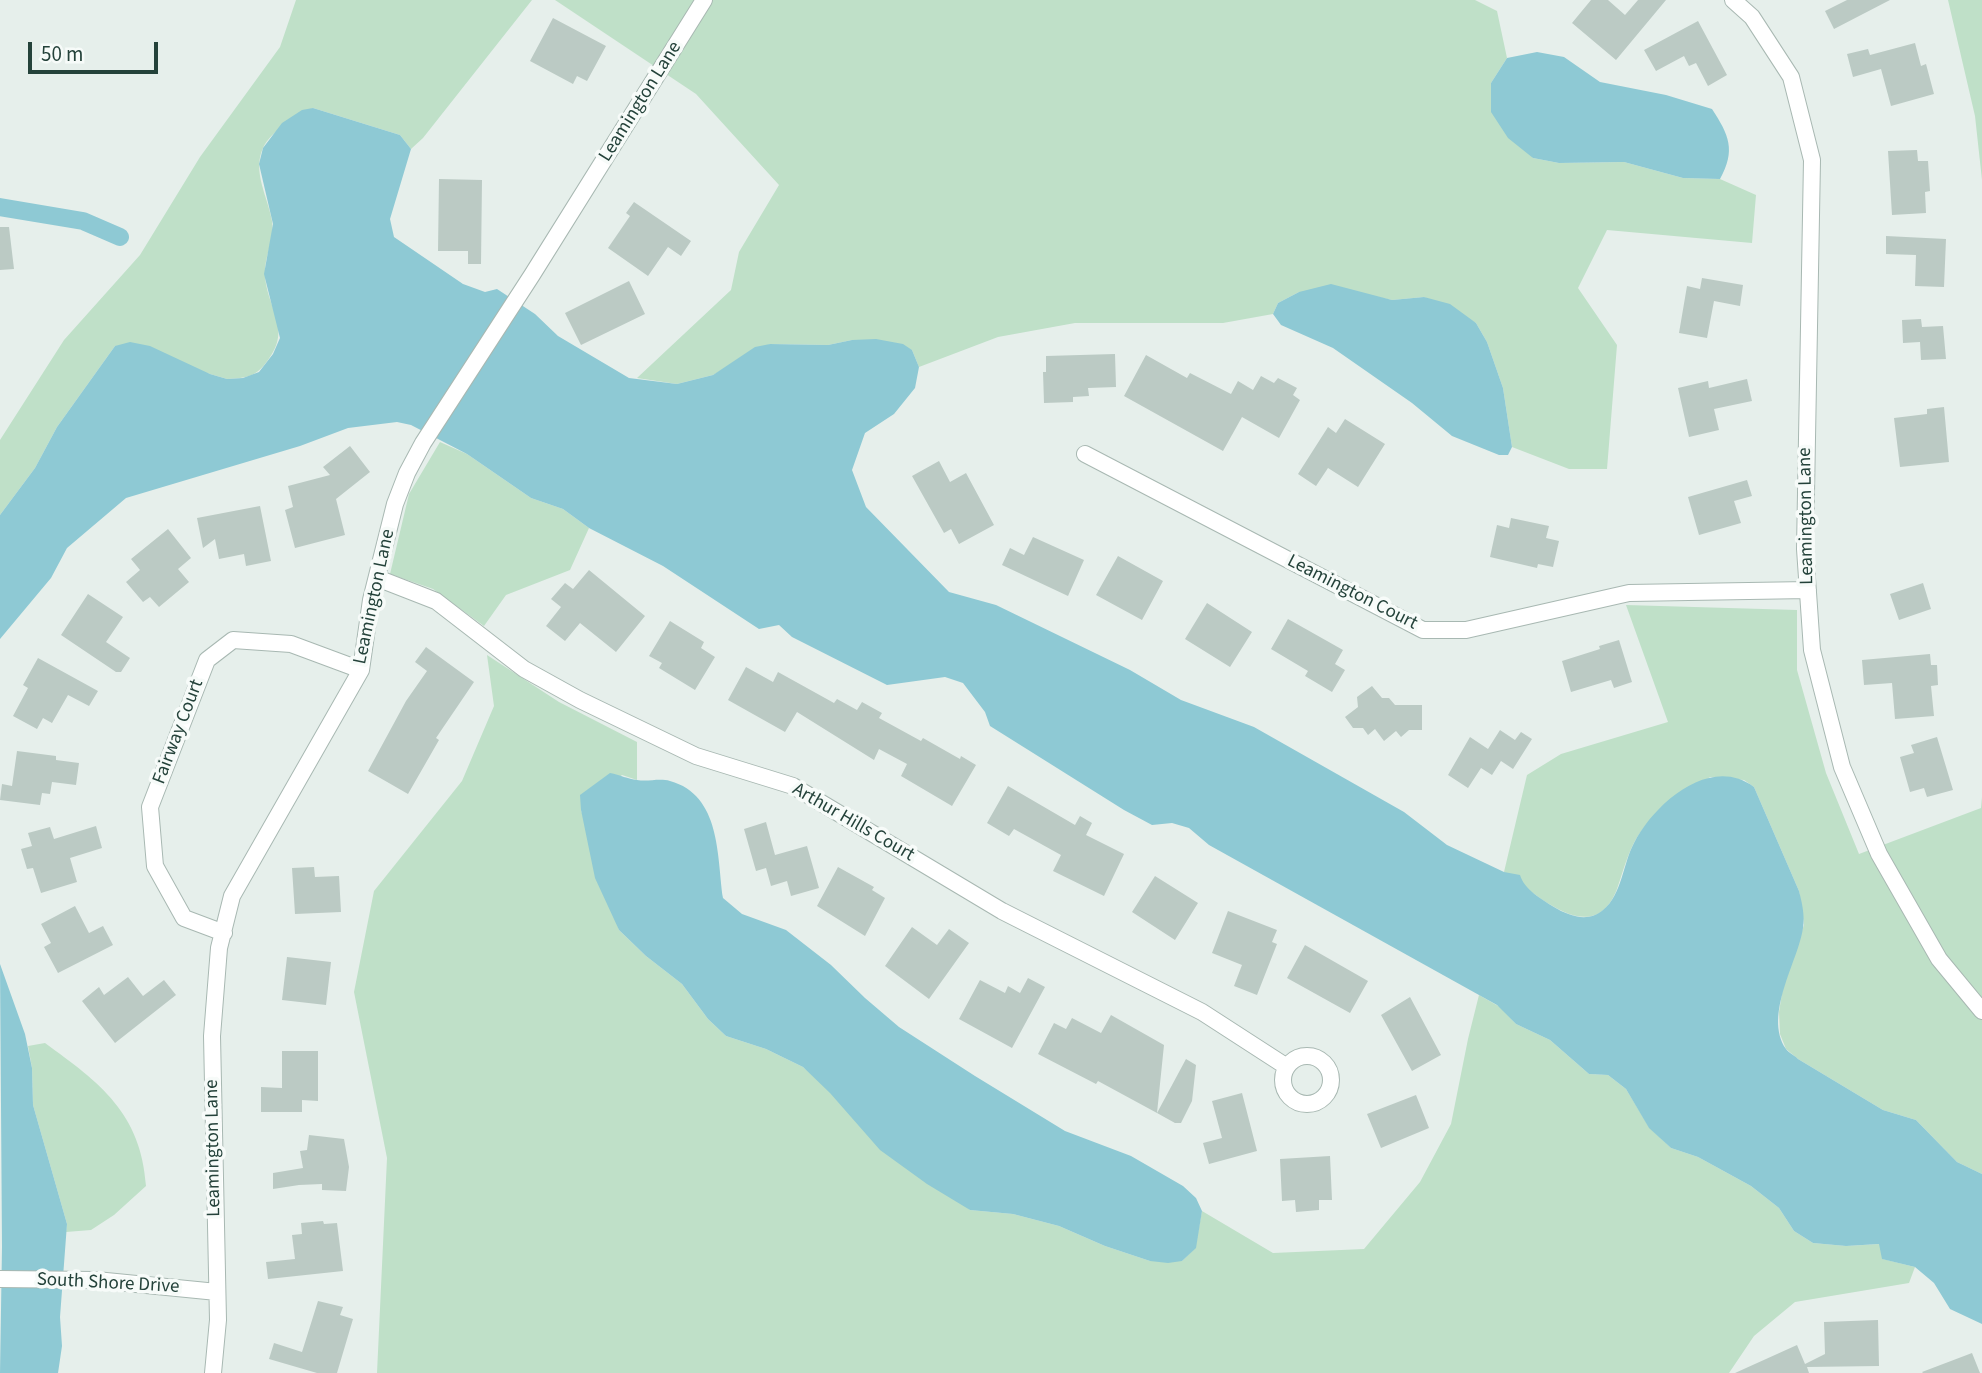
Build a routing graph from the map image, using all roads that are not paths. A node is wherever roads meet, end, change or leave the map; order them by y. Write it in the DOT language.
graph roads {
  1 [pos="704,0"];
  2 [pos="1733,0"];
  3 [pos="1085,454"];
  4 [pos="377,578"];
  5 [pos="1808,590"];
  6 [pos="360,670"];
  7 [pos="223,933"];
  8 [pos="1982,1011"];
  9 [pos="1287,1067"];
  10 [pos="0,1279"];
  11 [pos="217,1292"];
  12 [pos="213,1373"];
  1 -- 4 [label="street, Leamington Lane"];
  2 -- 5 [label="street, Leamington Lane"];
  3 -- 5 [label="street, Leamington Court"];
  4 -- 6 [label="street, Leamington Lane"];
  4 -- 9 [label="street, Arthur Hills Court"];
  5 -- 8 [label="street, Leamington Lane"];
  6 -- 7 [label="street, Leamington Lane"];
  6 -- 7 [label="street, Fairway Court"];
  7 -- 11 [label="street, Leamington Lane"];
  10 -- 11 [label="street, South Shore Drive"];
  11 -- 12 [label="street, Leamington Lane"];
}
